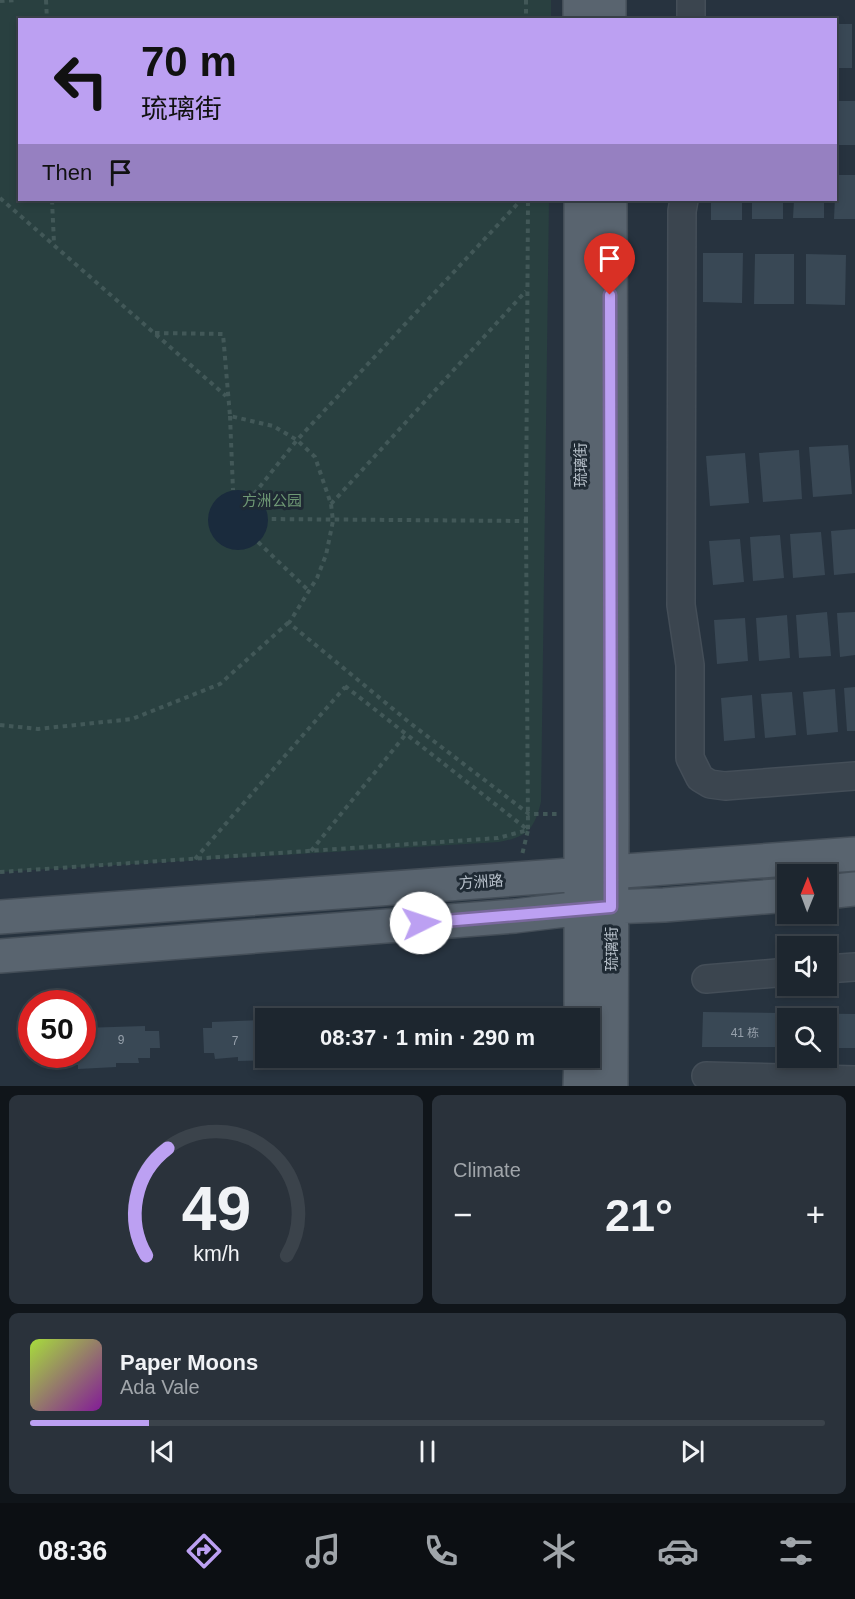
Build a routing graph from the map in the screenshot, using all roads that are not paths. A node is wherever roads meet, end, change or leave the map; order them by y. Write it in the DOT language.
graph roads {
  1 [pos="580,0"];
  2 [pos="609,0"];
  3 [pos="691,0"];
  4 [pos="580,18"];
  5 [pos="609,18"];
  6 [pos="691,18"];
  7 [pos="581,201"];
  8 [pos="610,201"];
  9 [pos="684,201"];
  10 [pos="855,776"];
  11 [pos="855,854"];
  12 [pos="597,873"];
  13 [pos="855,890"];
  14 [pos="837,891"];
  15 [pos="777,896"];
  16 [pos="597,908"];
  17 [pos="0,917"];
  18 [pos="0,956"];
  19 [pos="855,967"];
  20 [pos="837,968"];
  21 [pos="777,973"];
  22 [pos="706,979"];
  23 [pos="582,1008"];
  24 [pos="581,1068"];
  25 [pos="706,1076"];
  26 [pos="855,1080"];
  27 [pos="580,1086"];
  28 [pos="611,1086"];
  1 -- 4 [label="main road"];
  2 -- 5 [label="main road"];
  3 -- 6 [label="street"];
  7 -- 12 [label="main road, 琉璃街"];
  8 -- 12 [label="main road, 琉璃街"];
  9 -- 10 [label="street"];
  11 -- 12 [label="main road, 方洲路"];
  12 -- 16 [label="main road, 琉璃街"];
  12 -- 17 [label="main road, 方洲路"];
  13 -- 14 [label="main road"];
  15 -- 16 [label="main road"];
  16 -- 18 [label="main road"];
  16 -- 23 [label="main road, 琉璃街"];
  16 -- 28 [label="main road, 琉璃街"];
  19 -- 20 [label="street"];
  21 -- 22 [label="street"];
  24 -- 27 [label="main road"];
  25 -- 26 [label="street"];
}
